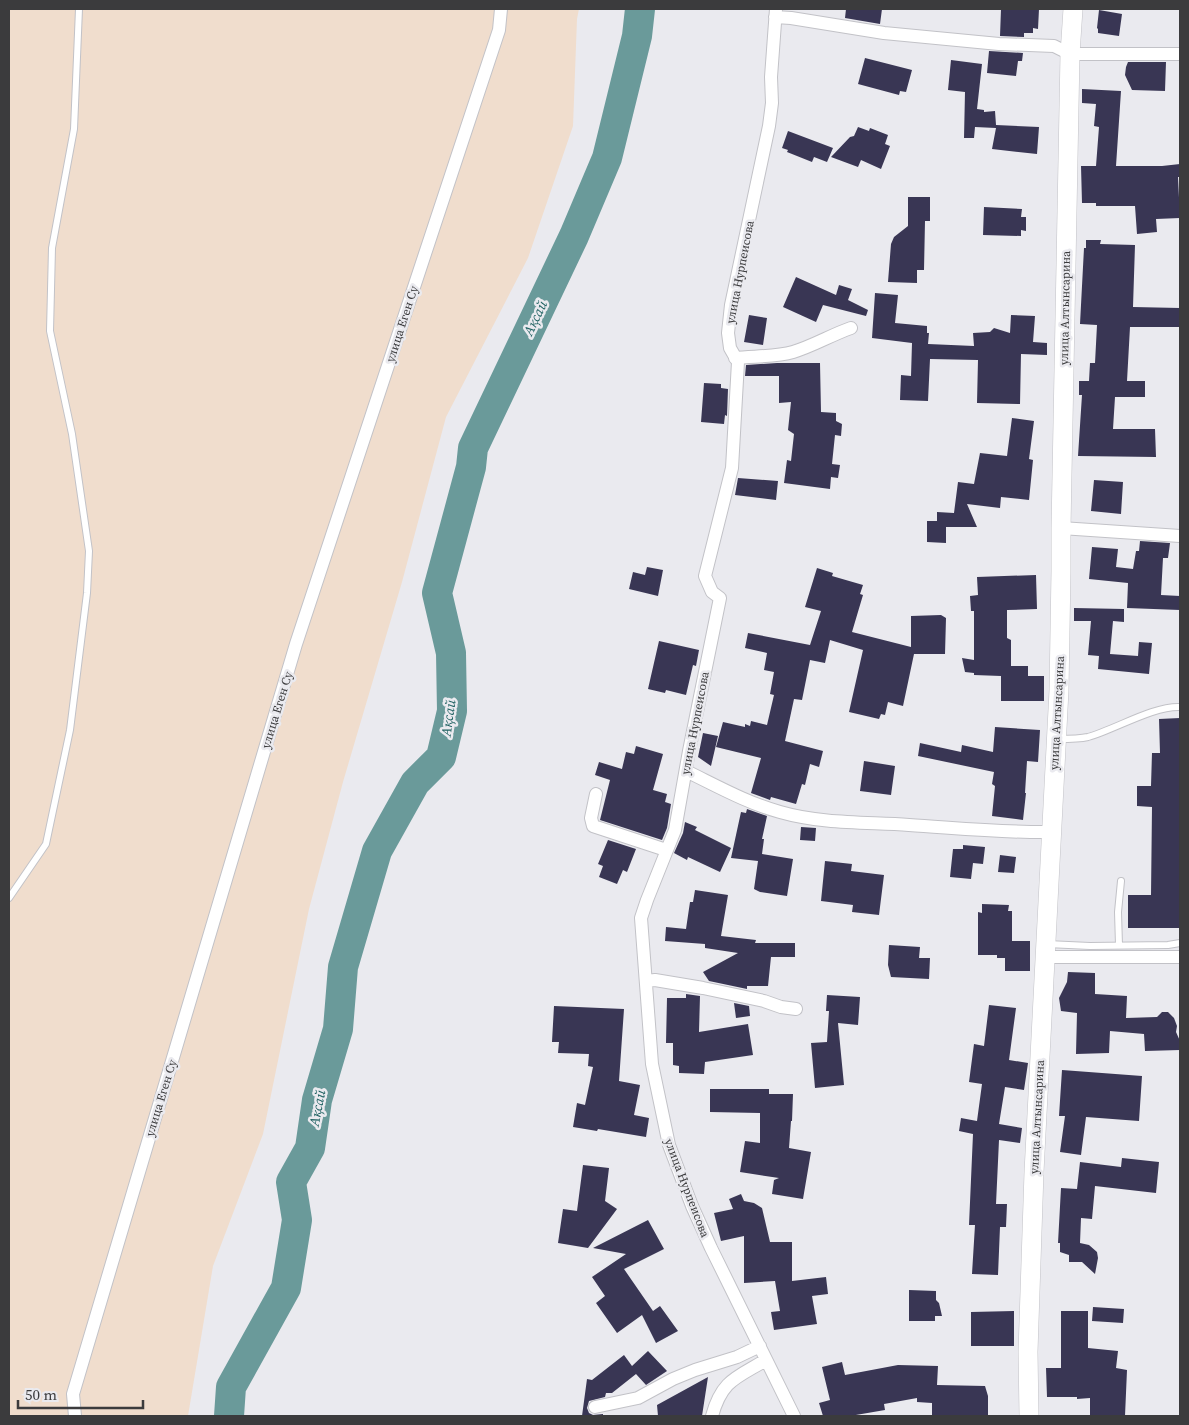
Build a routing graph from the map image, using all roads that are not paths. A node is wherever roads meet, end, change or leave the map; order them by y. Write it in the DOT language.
graph roads {
  1 [pos="79,9"];
  2 [pos="501,9"];
  3 [pos="1073,9"];
  4 [pos="776,13"];
  5 [pos="1070,54"];
  6 [pos="1180,54"];
  7 [pos="851,328"];
  8 [pos="735,358"];
  9 [pos="1061,528"];
  10 [pos="1180,536"];
  11 [pos="1180,707"];
  12 [pos="1056,739"];
  13 [pos="686,772"];
  14 [pos="596,794"];
  15 [pos="1053,832"];
  16 [pos="666,850"];
  17 [pos="1121,881"];
  18 [pos="9,898"];
  19 [pos="1180,943"];
  20 [pos="1119,945"];
  21 [pos="1046,950"];
  22 [pos="1180,957"];
  23 [pos="646,981"];
  24 [pos="796,1009"];
  25 [pos="760,1346"];
  26 [pos="766,1360"];
  27 [pos="595,1407"];
  28 [pos="75,1416"];
  29 [pos="712,1416"];
  30 [pos="794,1416"];
  31 [pos="1029,1416"];
  1 -- 18 [label="lane"];
  2 -- 28 [label="street, улица Еген Су"];
  3 -- 5 [label="street, улица Алтынсарина"];
  4 -- 5 [label="street"];
  4 -- 8 [label="street, улица Нурпеисова"];
  5 -- 6 [label="street"];
  5 -- 9 [label="street, улица Алтынсарина"];
  7 -- 8 [label="street"];
  8 -- 13 [label="street, улица Нурпеисова"];
  9 -- 10 [label="street"];
  9 -- 12 [label="street, улица Алтынсарина"];
  11 -- 12 [label="lane"];
  12 -- 15 [label="street, улица Алтынсарина"];
  13 -- 15 [label="street"];
  13 -- 16 [label="street, улица Нурпеисова"];
  14 -- 16 [label="street"];
  15 -- 21 [label="street, улица Алтынсарина"];
  16 -- 23 [label="street, улица Нурпеисова"];
  17 -- 20 [label="lane"];
  19 -- 20 [label="lane"];
  20 -- 21 [label="lane"];
  21 -- 22 [label="street"];
  21 -- 31 [label="street, улица Алтынсарина"];
  23 -- 24 [label="street"];
  23 -- 25 [label="street, улица Нурпеисова"];
  25 -- 26 [label="street, улица Нурпеисова"];
  25 -- 27 [label="street"];
  26 -- 29 [label="street"];
  26 -- 30 [label="street, улица Нурпеисова"];
}
